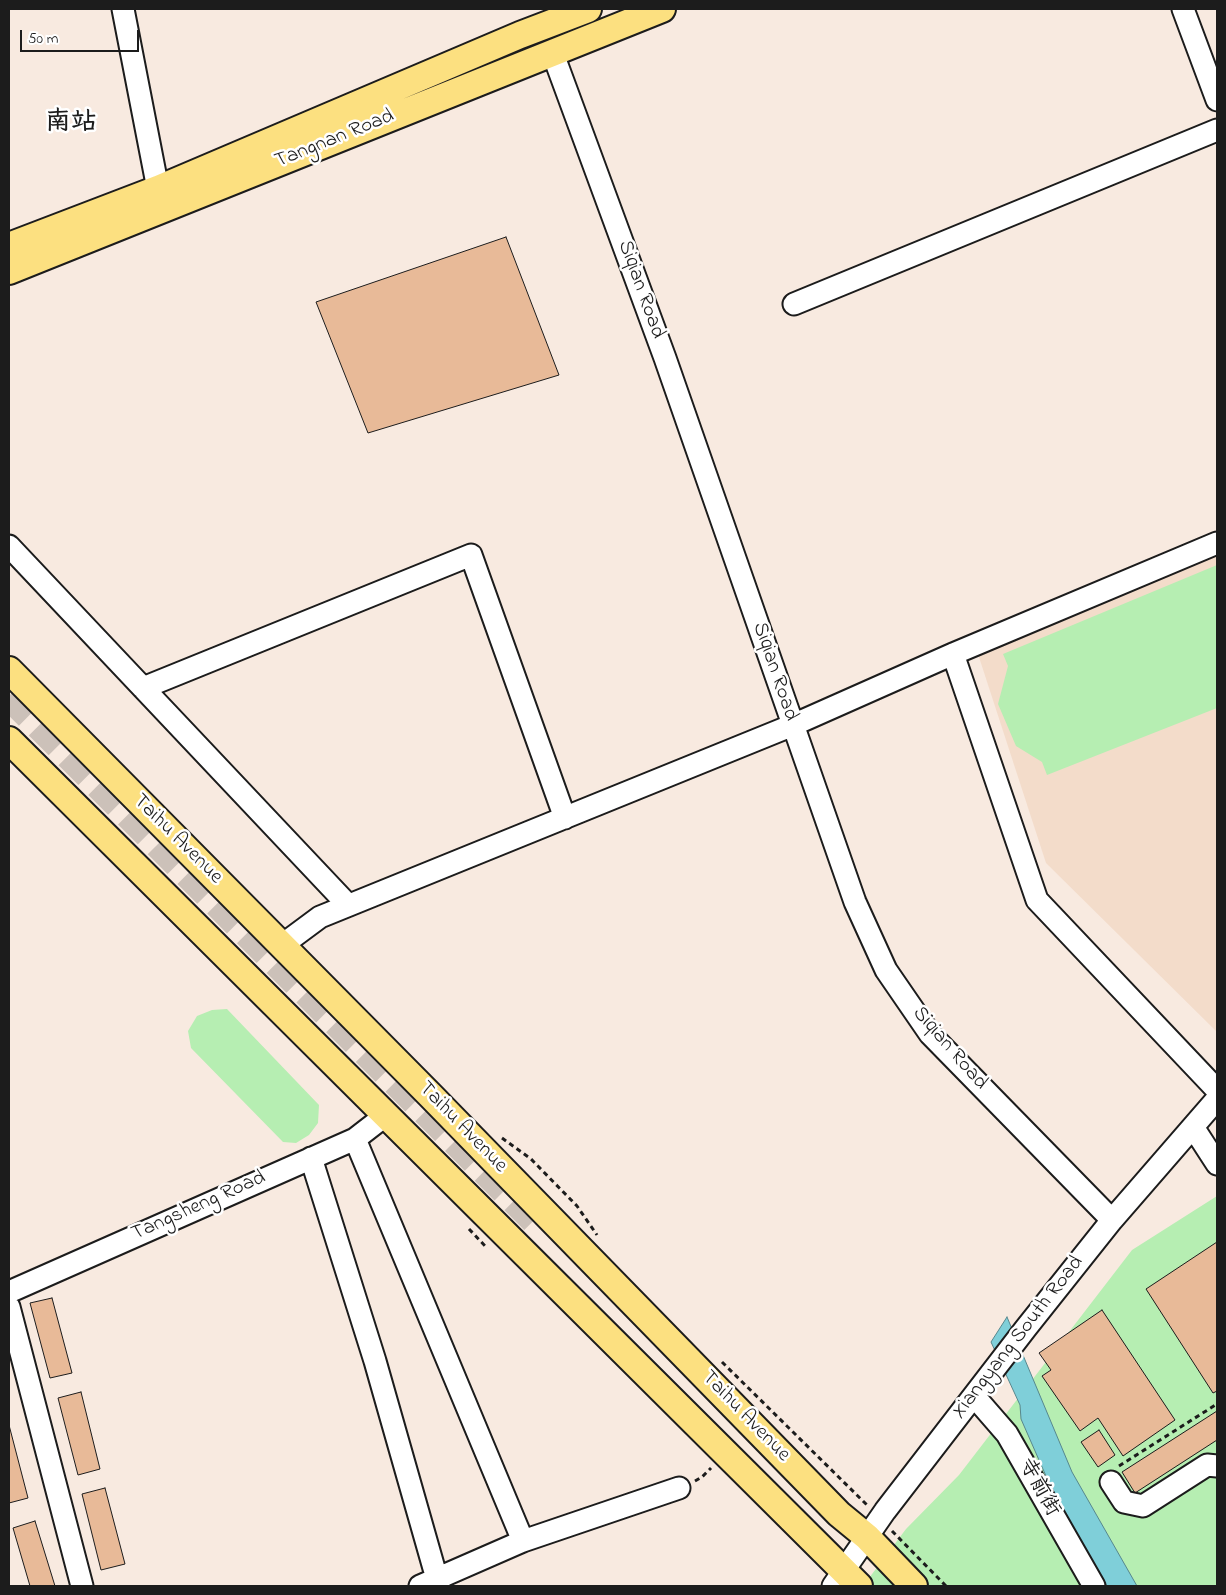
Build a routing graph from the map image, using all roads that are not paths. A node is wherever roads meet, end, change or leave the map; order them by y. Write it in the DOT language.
graph roads {
  1 [pos="122,9"];
  2 [pos="588,9"];
  3 [pos="662,9"];
  4 [pos="1183,9"];
  5 [pos="553,54"];
  6 [pos="1217,100"];
  7 [pos="1217,130"];
  8 [pos="161,199"];
  9 [pos="9,246"];
  10 [pos="9,271"];
  11 [pos="794,304"];
  12 [pos="1217,543"];
  13 [pos="9,546"];
  14 [pos="953,654"];
  15 [pos="9,670"];
  16 [pos="143,688"];
  17 [pos="793,725"];
  18 [pos="9,740"];
  19 [pos="565,818"];
  20 [pos="348,905"];
  21 [pos="283,947"];
  22 [pos="1217,1090"];
  23 [pos="1217,1099"];
  24 [pos="386,1116"];
  25 [pos="1193,1127"];
  26 [pos="355,1139"];
  27 [pos="1217,1142"];
  28 [pos="311,1158"];
  29 [pos="1217,1164"];
  30 [pos="1112,1220"];
  31 [pos="9,1292"];
  32 [pos="9,1307"];
  33 [pos="979,1391"];
  34 [pos="1217,1466"];
  35 [pos="1111,1482"];
  36 [pos="679,1488"];
  37 [pos="873,1528"];
  38 [pos="523,1541"];
  39 [pos="845,1581"];
  40 [pos="432,1584"];
  41 [pos="82,1586"];
  42 [pos="914,1586"];
  43 [pos="1094,1586"];
  1 -- 8 [label="street"];
  2 -- 8 [label="main road, Tangnan Road"];
  3 -- 5 [label="main road, Tangnan Road"];
  4 -- 6 [label="street"];
  5 -- 8 [label="main road, Tangnan Road"];
  5 -- 17 [label="street, Siqian Road"];
  7 -- 11 [label="street"];
  8 -- 9 [label="main road, Tangnan Road"];
  8 -- 10 [label="main road, Tangnan Road"];
  12 -- 14 [label="street"];
  13 -- 16 [label="street"];
  14 -- 17 [label="street"];
  14 -- 22 [label="street"];
  15 -- 21 [label="main road, Taihu Avenue"];
  16 -- 19 [label="street"];
  16 -- 20 [label="street"];
  17 -- 19 [label="street"];
  17 -- 30 [label="street, Siqian Road"];
  18 -- 24 [label="main road, Taihu Avenue"];
  19 -- 20 [label="street"];
  20 -- 21 [label="street"];
  21 -- 37 [label="main road, Taihu Avenue"];
  23 -- 25 [label="street, Xiangyang South Road"];
  24 -- 26 [label="street, Tangsheng Road"];
  24 -- 39 [label="main road, Taihu Avenue"];
  25 -- 27 [label="street"];
  25 -- 29 [label="street"];
  25 -- 30 [label="street, Xiangyang South Road"];
  26 -- 28 [label="street, Tangsheng Road"];
  26 -- 38 [label="street"];
  28 -- 31 [label="street, Tangsheng Road"];
  28 -- 40 [label="street"];
  30 -- 33 [label="street, Xiangyang South Road"];
  32 -- 41 [label="street"];
  33 -- 37 [label="street, Xiangyang South Road"];
  33 -- 43 [label="street, 寺前街"];
  34 -- 35 [label="street"];
  36 -- 38 [label="street"];
  37 -- 39 [label="street, Xiangyang South Road"];
  37 -- 42 [label="main road, Taihu Avenue"];
  38 -- 40 [label="street"];
}
